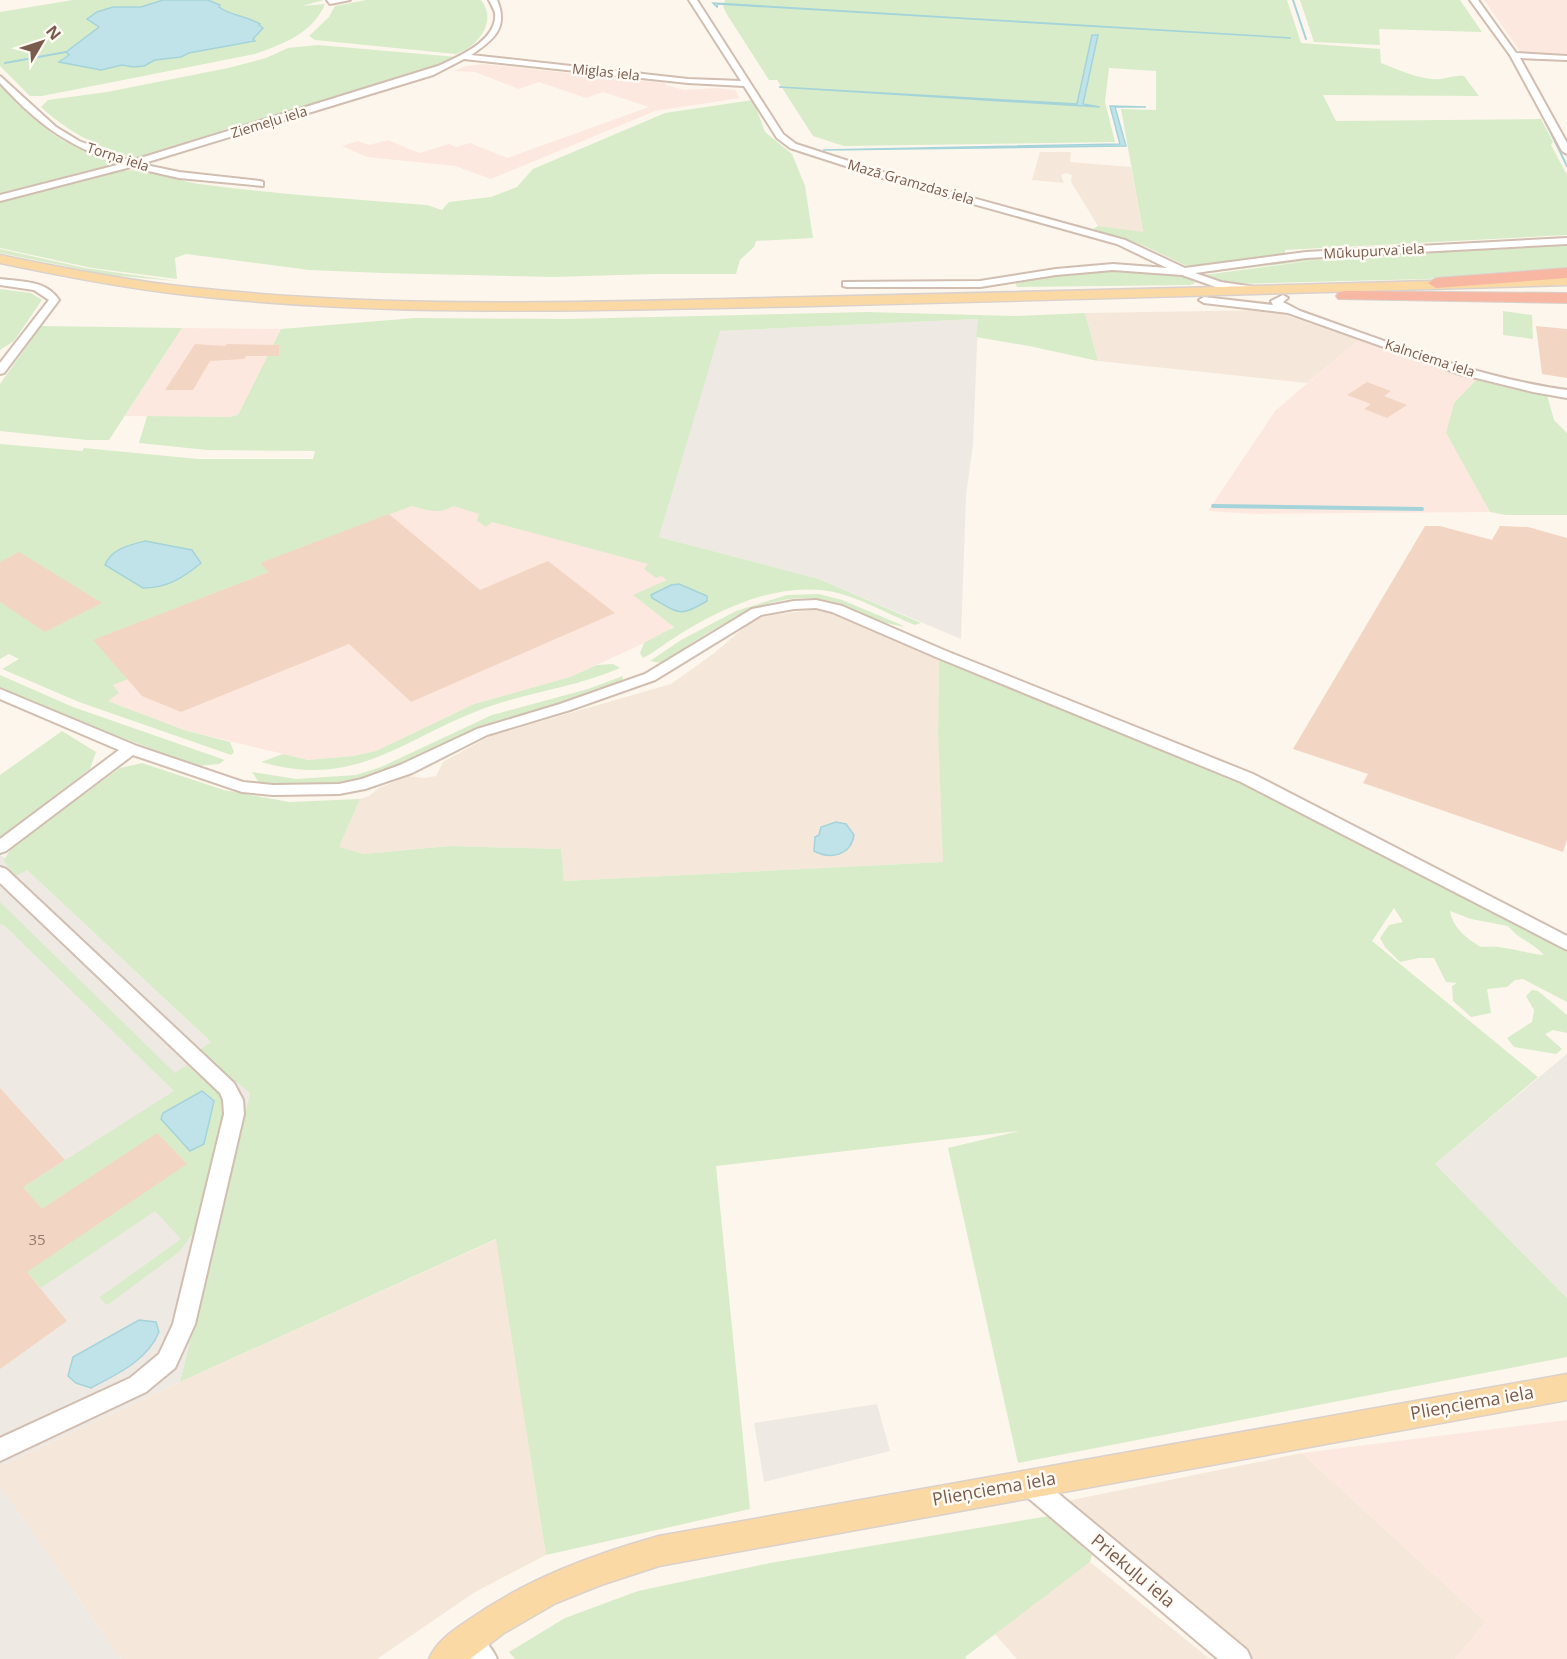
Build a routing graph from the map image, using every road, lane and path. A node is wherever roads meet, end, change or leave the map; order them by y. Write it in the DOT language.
graph roads {
  1 [pos="346,0"];
  2 [pos="493,0"];
  3 [pos="693,0"];
  4 [pos="1474,0"];
  5 [pos="330,2"];
  6 [pos="1514,55"];
  7 [pos="464,57"];
  8 [pos="1567,58"];
  9 [pos="0,78"];
  10 [pos="747,84"];
  11 [pos="1567,151"];
  12 [pos="132,164"];
  13 [pos="260,184"];
  14 [pos="0,198"];
  15 [pos="1567,241"];
  16 [pos="0,259"];
  17 [pos="0,270"];
  18 [pos="1182,272"];
  19 [pos="1567,273"];
  20 [pos="1197,278"];
  21 [pos="1567,281"];
  22 [pos="0,282"];
  23 [pos="847,284"];
  24 [pos="1415,285"];
  25 [pos="1251,289"];
  26 [pos="1567,290"];
  27 [pos="1185,291"];
  28 [pos="1344,296"];
  29 [pos="1283,298"];
  30 [pos="1567,298"];
  31 [pos="1204,300"];
  32 [pos="1296,312"];
  33 [pos="0,371"];
  34 [pos="1567,394"];
  35 [pos="0,694"];
  36 [pos="131,749"];
  37 [pos="0,847"];
  38 [pos="0,873"];
  39 [pos="1567,944"];
  40 [pos="1567,1387"];
  41 [pos="0,1450"];
  42 [pos="1028,1483"];
  43 [pos="465,1653"];
  44 [pos="1238,1659"];
  1 -- 5 [label="street"];
  2 -- 7 [label="street, Ziemeļu iela"];
  3 -- 10 [label="street, Mazā Gramzdas iela"];
  4 -- 6 [label="street"];
  6 -- 8 [label="street"];
  6 -- 11 [label="street"];
  7 -- 10 [label="street, Miglas iela"];
  7 -- 12 [label="street, Ziemeļu iela"];
  9 -- 12 [label="street, Torņa iela"];
  10 -- 18 [label="street, Mazā Gramzdas iela"];
  12 -- 13 [label="street, Torņa iela"];
  12 -- 14 [label="street, Ziemeļu iela"];
  15 -- 18 [label="street, Mūkupurva iela"];
  16 -- 27 [label="main road"];
  17 -- 31 [label="main road"];
  18 -- 20 [label="street, Mazā Gramzdas iela"];
  18 -- 23 [label="street"];
  19 -- 24 [label="highway"];
  20 -- 25 [label="street, Mazā Gramzdas iela"];
  20 -- 27 [label="street"];
  21 -- 24 [label="main road"];
  22 -- 33 [label="street"];
  24 -- 25 [label="main road"];
  25 -- 27 [label="main road"];
  26 -- 28 [label="main road"];
  28 -- 29 [label="main road"];
  28 -- 30 [label="highway"];
  29 -- 31 [label="main road"];
  29 -- 32 [label="street, Kalnciema iela"];
  31 -- 32 [label="street, Kalnciema iela"];
  32 -- 34 [label="street, Kalnciema iela"];
  35 -- 36 [label="street"];
  36 -- 37 [label="street"];
  36 -- 39 [label="street"];
  38 -- 41 [label="street"];
  40 -- 42 [label="main road, Plieņciema iela"];
  42 -- 43 [label="main road, Plieņciema iela"];
  42 -- 44 [label="street, Priekuļu iela"];
}
